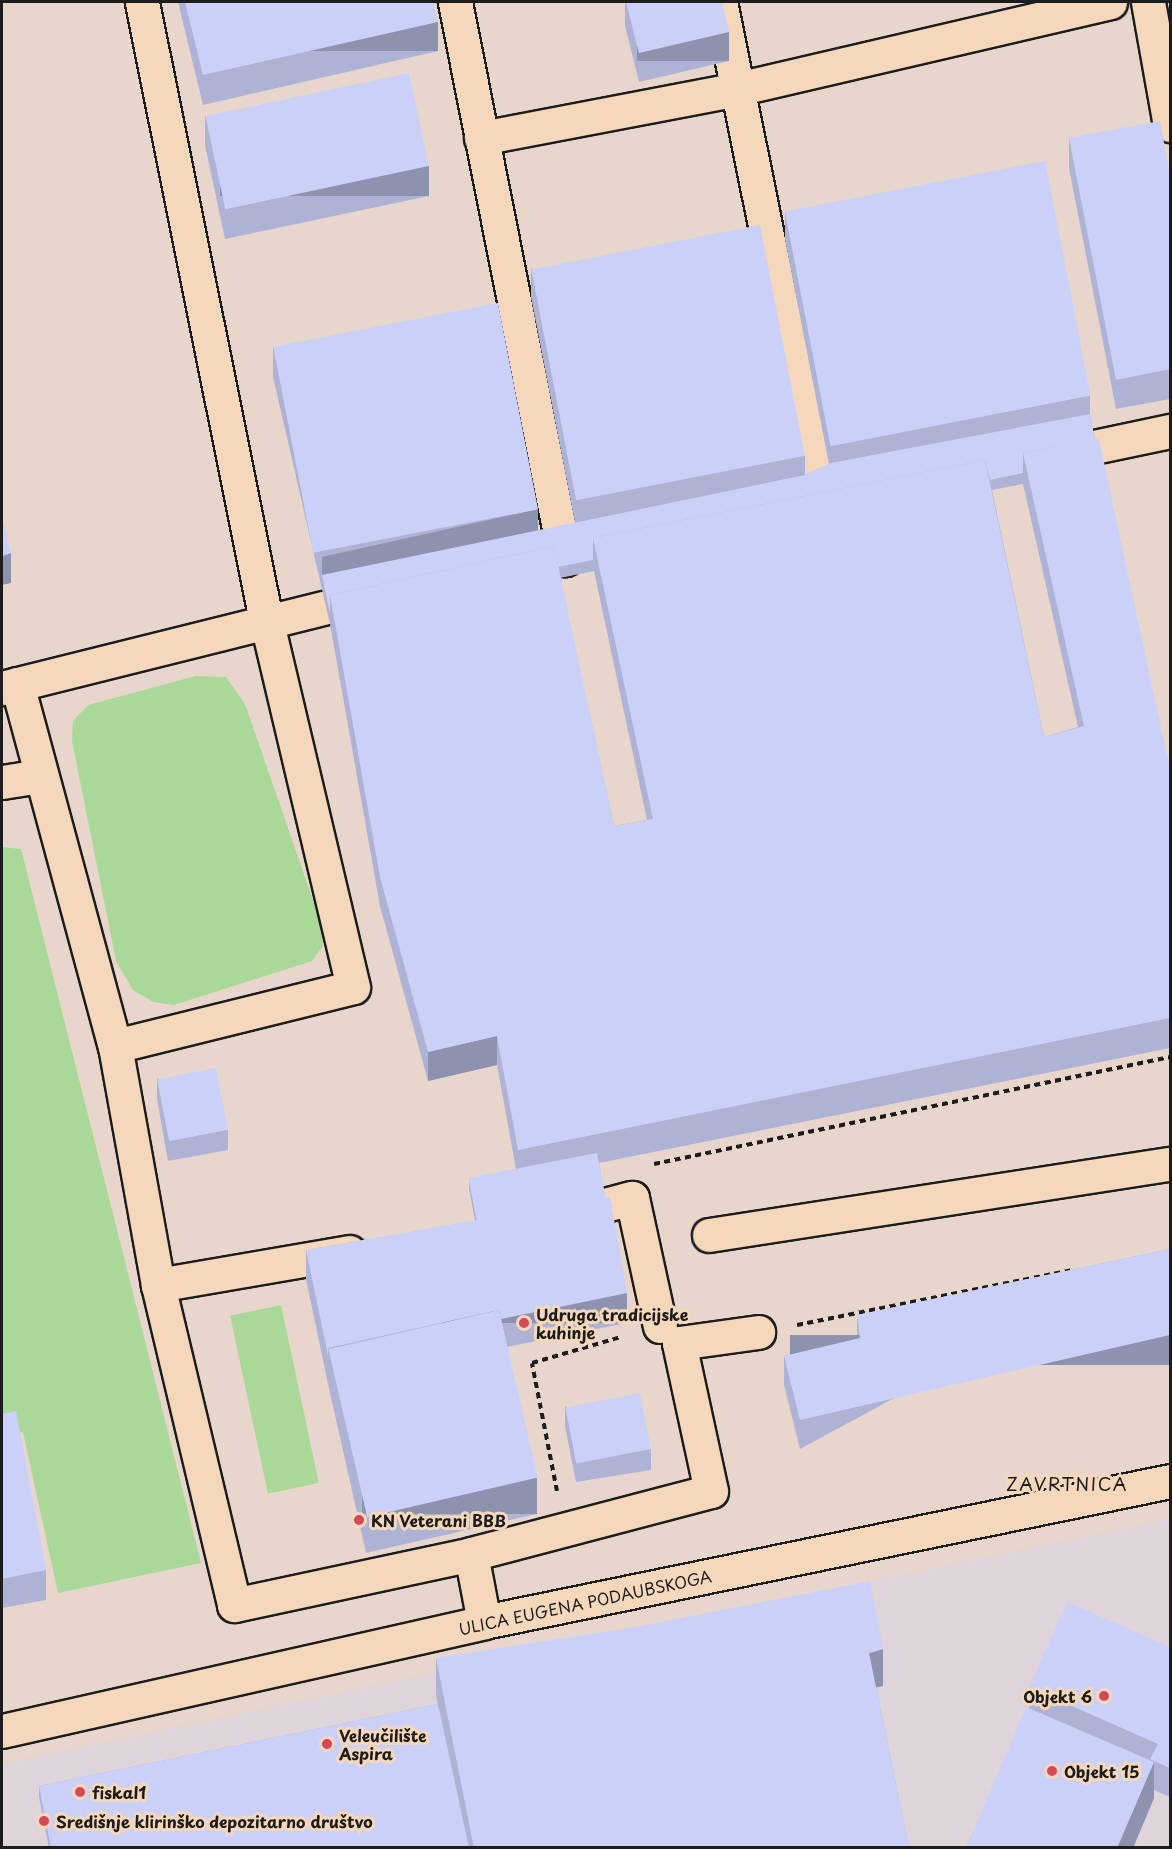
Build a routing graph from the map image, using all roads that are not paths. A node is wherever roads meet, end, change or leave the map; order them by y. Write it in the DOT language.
graph roads {
  1 [pos="142,2"];
  2 [pos="455,2"];
  3 [pos="720,2"];
  4 [pos="1110,2"];
  5 [pos="1148,2"];
  6 [pos="737,89"];
  7 [pos="1170,125"];
  8 [pos="481,138"];
  9 [pos="1170,431"];
  10 [pos="1094,447"];
  11 [pos="821,504"];
  12 [pos="565,559"];
  13 [pos="327,607"];
  14 [pos="266,620"];
  15 [pos="9,686"];
  16 [pos="39,776"];
  17 [pos="2,782"];
  18 [pos="115,1046"];
  19 [pos="1170,1164"];
  20 [pos="619,1202"];
  21 [pos="709,1235"];
  22 [pos="382,1246"];
  23 [pos="158,1286"];
  24 [pos="660,1326"];
  25 [pos="758,1332"];
  26 [pos="1170,1482"];
  27 [pos="471,1554"];
  28 [pos="484,1622"];
  29 [pos="2,1731"];
  1 -- 14 [label="street"];
  2 -- 8 [label="street"];
  3 -- 6 [label="street"];
  4 -- 6 [label="street"];
  5 -- 7 [label="street"];
  6 -- 8 [label="street"];
  6 -- 11 [label="street"];
  8 -- 12 [label="street"];
  9 -- 10 [label="street"];
  13 -- 14 [label="street"];
  14 -- 15 [label="street"];
  14 -- 18 [label="street"];
  15 -- 16 [label="street"];
  16 -- 17 [label="street"];
  16 -- 18 [label="street"];
  18 -- 23 [label="street"];
  19 -- 21 [label="street"];
  20 -- 24 [label="street"];
  22 -- 23 [label="street"];
  23 -- 27 [label="street"];
  25 -- 27 [label="street"];
  26 -- 28 [label="street, ULICA EUGENA PODAUBSKOGA"];
  27 -- 28 [label="street"];
  28 -- 29 [label="street, ULICA EUGENA PODAUBSKOGA"];
}
